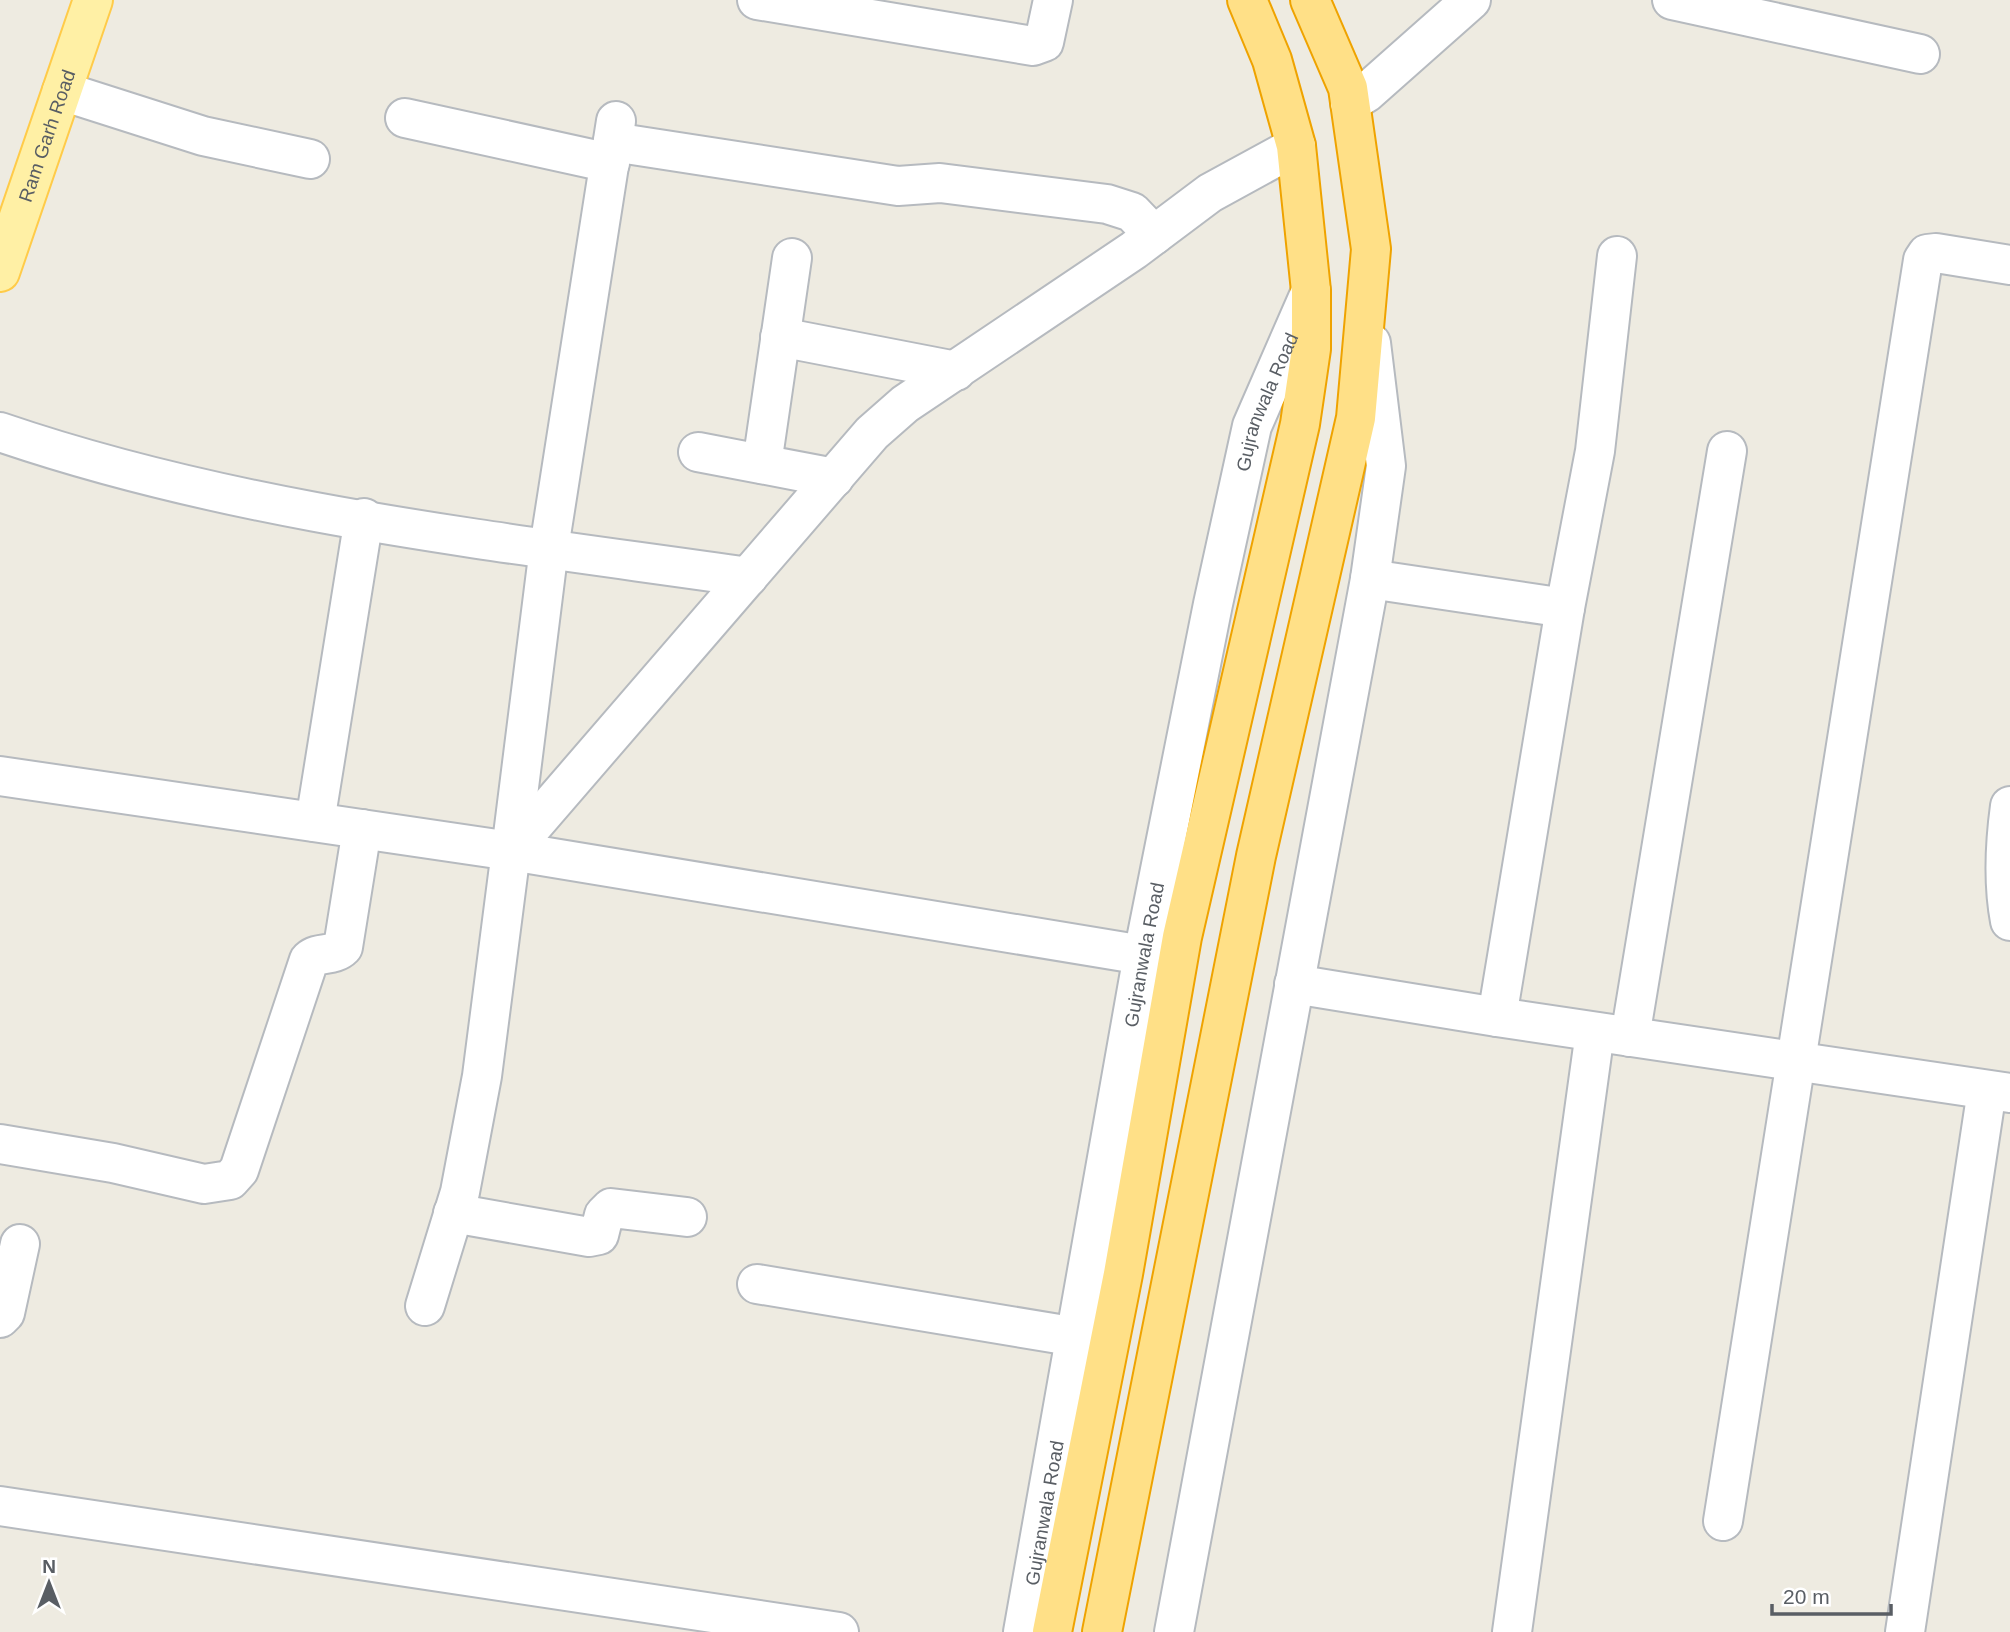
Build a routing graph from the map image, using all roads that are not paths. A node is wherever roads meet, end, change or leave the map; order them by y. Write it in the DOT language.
graph roads {
  1 [pos="93,0"];
  2 [pos="757,0"];
  3 [pos="1053,0"];
  4 [pos="1247,0"];
  5 [pos="1310,0"];
  6 [pos="1471,0"];
  7 [pos="1672,0"];
  8 [pos="1920,54"];
  9 [pos="62,91"];
  10 [pos="1350,103"];
  11 [pos="405,118"];
  12 [pos="613,142"];
  13 [pos="1296,146"];
  14 [pos="310,159"];
  15 [pos="1154,235"];
  16 [pos="1617,256"];
  17 [pos="792,258"];
  18 [pos="2010,265"];
  19 [pos="0,272"];
  20 [pos="1311,290"];
  21 [pos="1367,310"];
  22 [pos="780,337"];
  23 [pos="956,371"];
  24 [pos="0,432"];
  25 [pos="1727,451"];
  26 [pos="698,452"];
  27 [pos="762,464"];
  28 [pos="834,478"];
  29 [pos="364,518"];
  30 [pos="549,548"];
  31 [pos="748,576"];
  32 [pos="1370,579"];
  33 [pos="1565,608"];
  34 [pos="0,776"];
  35 [pos="2010,806"];
  36 [pos="315,822"];
  37 [pos="362,829"];
  38 [pos="511,850"];
  39 [pos="2010,921"];
  40 [pos="1143,955"];
  41 [pos="1294,984"];
  42 [pos="1497,1017"];
  43 [pos="1613,1035"];
  44 [pos="1796,1062"];
  45 [pos="1998,1091"];
  46 [pos="0,1144"];
  47 [pos="453,1213"];
  48 [pos="687,1217"];
  49 [pos="20,1244"];
  50 [pos="757,1284"];
  51 [pos="425,1306"];
  52 [pos="0,1318"];
  53 [pos="1077,1337"];
  54 [pos="0,1506"];
  55 [pos="1723,1521"];
  56 [pos="839,1632"];
  57 [pos="1023,1632"];
  58 [pos="1052,1632"];
  59 [pos="1102,1632"];
  60 [pos="1174,1632"];
  61 [pos="1512,1632"];
  62 [pos="1905,1632"];
  1 -- 9 [label="main road, Ram Garh Road"];
  2 -- 3 [label="street"];
  4 -- 13 [label="highway, Gujranwala Road"];
  5 -- 10 [label="highway"];
  6 -- 10 [label="street"];
  7 -- 8 [label="street"];
  9 -- 14 [label="street"];
  9 -- 19 [label="main road, Ram Garh Road"];
  10 -- 21 [label="highway"];
  11 -- 12 [label="street"];
  12 -- 15 [label="street"];
  12 -- 30 [label="street"];
  13 -- 15 [label="street"];
  13 -- 20 [label="highway, Gujranwala Road"];
  15 -- 23 [label="street"];
  16 -- 33 [label="street"];
  17 -- 22 [label="street"];
  18 -- 44 [label="street"];
  20 -- 40 [label="street, Gujranwala Road"];
  20 -- 58 [label="highway, Gujranwala Road"];
  21 -- 32 [label="street"];
  21 -- 59 [label="highway"];
  22 -- 23 [label="street"];
  22 -- 27 [label="street"];
  23 -- 28 [label="street"];
  24 -- 29 [label="street"];
  25 -- 43 [label="street"];
  26 -- 27 [label="street"];
  27 -- 28 [label="street"];
  28 -- 31 [label="street"];
  29 -- 30 [label="street"];
  29 -- 36 [label="street"];
  30 -- 31 [label="street"];
  30 -- 38 [label="street"];
  31 -- 38 [label="street"];
  32 -- 33 [label="street"];
  32 -- 41 [label="street"];
  33 -- 42 [label="street"];
  34 -- 36 [label="street"];
  35 -- 39 [label="street"];
  36 -- 37 [label="street"];
  37 -- 38 [label="street"];
  37 -- 46 [label="street"];
  38 -- 40 [label="street"];
  38 -- 47 [label="street"];
  40 -- 53 [label="street, Gujranwala Road"];
  41 -- 42 [label="street"];
  41 -- 60 [label="street"];
  42 -- 43 [label="street"];
  43 -- 44 [label="street"];
  43 -- 61 [label="street"];
  44 -- 45 [label="street"];
  44 -- 55 [label="street"];
  45 -- 62 [label="street"];
  47 -- 48 [label="street"];
  47 -- 51 [label="street"];
  49 -- 52 [label="street"];
  50 -- 53 [label="street"];
  53 -- 57 [label="street, Gujranwala Road"];
  54 -- 56 [label="street"];
}
